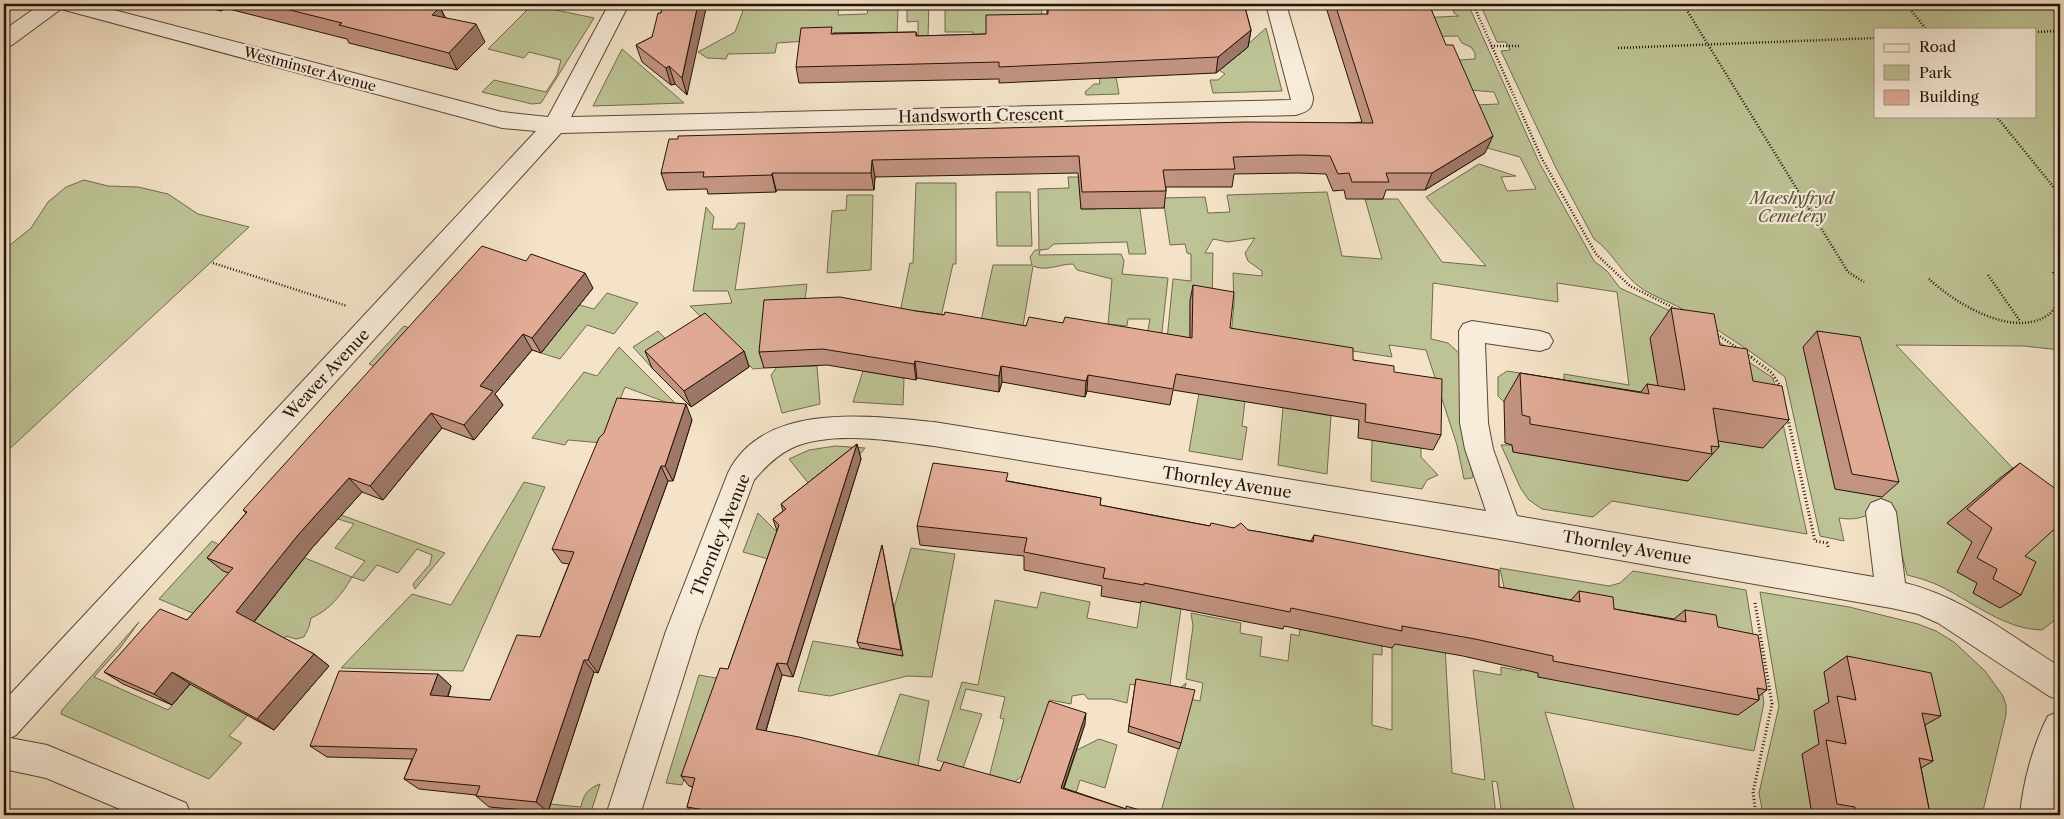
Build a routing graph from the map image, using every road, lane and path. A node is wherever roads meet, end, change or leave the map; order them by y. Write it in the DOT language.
graph roads {
  1 [pos="54,4"];
  2 [pos="67,4"];
  3 [pos="619,4"];
  4 [pos="1276,4"];
  5 [pos="1473,4"];
  6 [pos="1684,4"];
  7 [pos="1906,4"];
  8 [pos="1925,28"];
  9 [pos="2060,31"];
  10 [pos="2036,32"];
  11 [pos="1874,38"];
  12 [pos="4,40"];
  13 [pos="1491,46"];
  14 [pos="1519,46"];
  15 [pos="1710,46"];
  16 [pos="1618,48"];
  17 [pos="1998,118"];
  18 [pos="555,125"];
  19 [pos="2060,195"];
  20 [pos="213,263"];
  21 [pos="2053,272"];
  22 [pos="1988,275"];
  23 [pos="1929,279"];
  24 [pos="1864,282"];
  25 [pos="2060,291"];
  26 [pos="2060,300"];
  27 [pos="379,316"];
  28 [pos="1689,316"];
  29 [pos="2020,322"];
  30 [pos="1713,331"];
  31 [pos="1540,341"];
  32 [pos="1782,390"];
  33 [pos="1788,418"];
  34 [pos="1881,512"];
  35 [pos="1506,527"];
  36 [pos="1748,568"];
  37 [pos="1851,586"];
  38 [pos="1891,594"];
  39 [pos="2060,685"];
  40 [pos="4,724"];
  41 [pos="2060,727"];
  42 [pos="4,753"];
  43 [pos="174,815"];
  44 [pos="623,815"];
  45 [pos="1756,815"];
  46 [pos="2037,815"];
  1 -- 12 [label="street"];
  2 -- 18 [label="street, Westminster Avenue"];
  3 -- 18 [label="street, Weaver Avenue"];
  4 -- 18 [label="street, Handsworth Crescent"];
  5 -- 13 [label="path"];
  6 -- 15 [label="path"];
  7 -- 8 [label="path"];
  9 -- 10 [label="path"];
  11 -- 15 [label="path"];
  13 -- 14 [label="path"];
  13 -- 28 [label="path"];
  15 -- 16 [label="path"];
  15 -- 24 [label="path"];
  17 -- 19 [label="path"];
  18 -- 27 [label="street, Weaver Avenue"];
  20 -- 27 [label="path"];
  21 -- 25 [label="path"];
  22 -- 29 [label="path"];
  23 -- 29 [label="path"];
  26 -- 29 [label="path"];
  27 -- 40 [label="street, Weaver Avenue"];
  30 -- 32 [label="path"];
  31 -- 35 [label="street"];
  33 -- 37 [label="path"];
  34 -- 38 [label="street"];
  35 -- 36 [label="street, Thornley Avenue"];
  35 -- 44 [label="street, Thornley Avenue"];
  36 -- 37 [label="street, Thornley Avenue"];
  36 -- 45 [label="path"];
  37 -- 38 [label="street, Thornley Avenue"];
  38 -- 39 [label="street, Thornley Avenue"];
  41 -- 46 [label="street"];
  42 -- 43 [label="street"];
}
